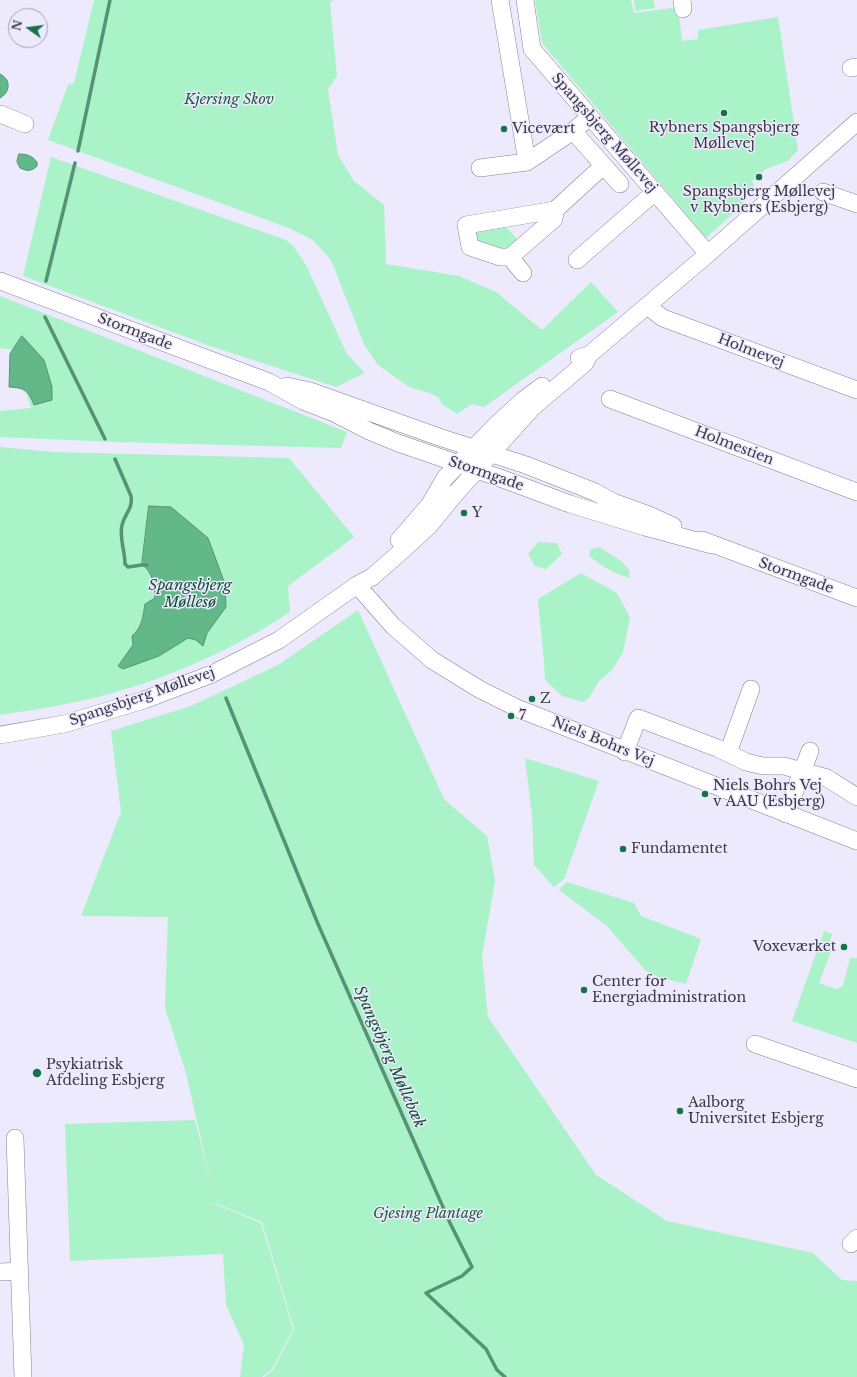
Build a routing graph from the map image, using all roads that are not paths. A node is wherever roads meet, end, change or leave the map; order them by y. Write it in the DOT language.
graph roads {
  1 [pos="500,0"];
  2 [pos="525,0"];
  3 [pos="0,114"];
  4 [pos="590,117"];
  5 [pos="857,122"];
  6 [pos="25,124"];
  7 [pos="573,131"];
  8 [pos="528,162"];
  9 [pos="603,166"];
  10 [pos="480,168"];
  11 [pos="620,184"];
  12 [pos="654,192"];
  13 [pos="823,192"];
  14 [pos="857,204"];
  15 [pos="555,210"];
  16 [pos="708,254"];
  17 [pos="510,257"];
  18 [pos="577,260"];
  19 [pos="523,273"];
  20 [pos="0,281"];
  21 [pos="647,306"];
  22 [pos="589,355"];
  23 [pos="269,382"];
  24 [pos="857,390"];
  25 [pos="610,399"];
  26 [pos="466,456"];
  27 [pos="483,462"];
  28 [pos="857,492"];
  29 [pos="712,545"];
  30 [pos="357,585"];
  31 [pos="857,598"];
  32 [pos="751,689"];
  33 [pos="0,734"];
  34 [pos="810,750"];
  35 [pos="625,752"];
  36 [pos="728,753"];
  37 [pos="803,771"];
  38 [pos="857,797"];
  39 [pos="786,814"];
  40 [pos="857,841"];
  41 [pos="755,1044"];
  42 [pos="857,1079"];
  43 [pos="16,1138"];
  44 [pos="20,1271"];
  45 [pos="0,1272"];
  46 [pos="23,1377"];
  1 -- 8 [label="street"];
  2 -- 4 [label="street, Spangsbjerg Møllevej"];
  3 -- 6 [label="street"];
  4 -- 7 [label="street"];
  4 -- 12 [label="street, Spangsbjerg Møllevej"];
  5 -- 16 [label="street, Spangsbjerg Møllevej"];
  7 -- 8 [label="street"];
  7 -- 9 [label="street"];
  8 -- 10 [label="street"];
  9 -- 11 [label="street"];
  9 -- 15 [label="street"];
  12 -- 16 [label="street, Spangsbjerg Møllevej"];
  12 -- 18 [label="street"];
  13 -- 14 [label="street"];
  15 -- 17 [label="street"];
  15 -- 17 [label="street"];
  16 -- 21 [label="street, Spangsbjerg Møllevej"];
  17 -- 19 [label="street"];
  20 -- 23 [label="street, Stormgade"];
  21 -- 22 [label="street, Spangsbjerg Møllevej"];
  21 -- 24 [label="street, Holmevej"];
  22 -- 26 [label="street, Spangsbjerg Møllevej"];
  22 -- 27 [label="street, Spangsbjerg Møllevej"];
  23 -- 26 [label="street, Stormgade"];
  23 -- 26 [label="street, Stormgade"];
  25 -- 28 [label="street, Holmestien"];
  26 -- 27 [label="street, Stormgade"];
  26 -- 30 [label="street, Spangsbjerg Møllevej"];
  27 -- 29 [label="street, Stormgade"];
  27 -- 29 [label="street, Stormgade"];
  27 -- 30 [label="street, Spangsbjerg Møllevej"];
  29 -- 31 [label="street, Stormgade"];
  30 -- 33 [label="street, Spangsbjerg Møllevej"];
  30 -- 35 [label="street, Niels Bohrs Vej"];
  32 -- 36 [label="street"];
  34 -- 37 [label="street"];
  35 -- 36 [label="street"];
  35 -- 39 [label="street, Niels Bohrs Vej"];
  36 -- 37 [label="street"];
  37 -- 38 [label="street"];
  37 -- 39 [label="street"];
  39 -- 40 [label="street, Niels Bohrs Vej"];
  41 -- 42 [label="street"];
  43 -- 44 [label="street"];
  44 -- 45 [label="street"];
  44 -- 46 [label="street"];
}
